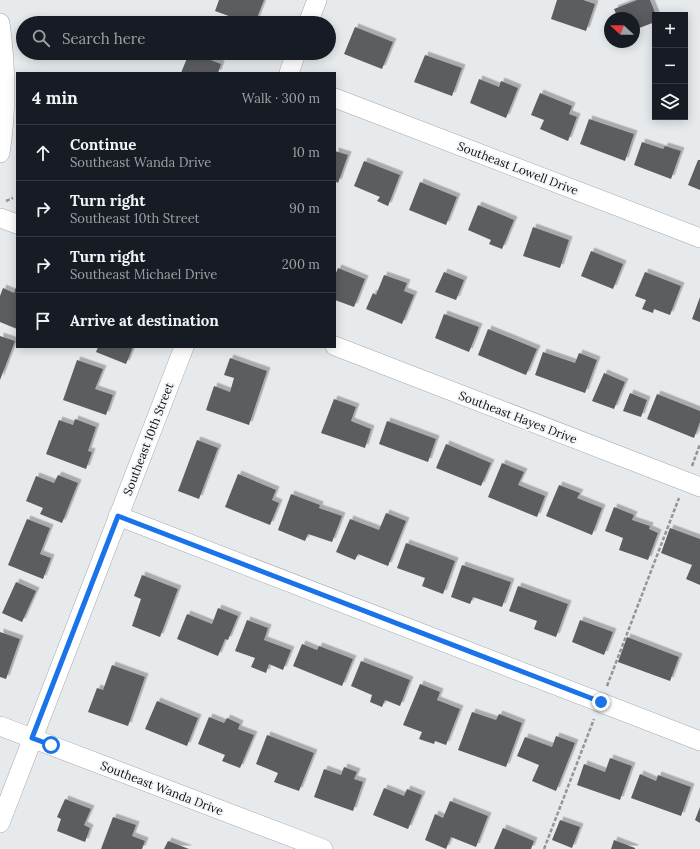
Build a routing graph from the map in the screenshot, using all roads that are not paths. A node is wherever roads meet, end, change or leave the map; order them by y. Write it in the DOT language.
graph roads {
  1 [pos="317,0"];
  2 [pos="311,16"];
  3 [pos="0,23"];
  4 [pos="294,60"];
  5 [pos="289,72"];
  6 [pos="336,98"];
  7 [pos="0,153"];
  8 [pos="0,218"];
  9 [pos="16,224"];
  10 [pos="700,238"];
  11 [pos="336,346"];
  12 [pos="184,348"];
  13 [pos="693,485"];
  14 [pos="118,516"];
  15 [pos="0,726"];
  16 [pos="32,738"];
  17 [pos="700,741"];
  18 [pos="0,823"];
  19 [pos="323,849"];
  1 -- 2 [label="street"];
  3 -- 7 [label="street"];
  4 -- 5 [label="street"];
  6 -- 10 [label="street, Southeast Lowell Drive"];
  8 -- 9 [label="street"];
  11 -- 13 [label="street, Southeast Hayes Drive"];
  12 -- 14 [label="street, Southeast 10th Street"];
  14 -- 16 [label="street, Southeast 10th Street"];
  14 -- 17 [label="street"];
  15 -- 16 [label="street, Southeast Wanda Drive"];
  16 -- 18 [label="street, Southeast 10th Street"];
  16 -- 19 [label="street, Southeast Wanda Drive"];
}
